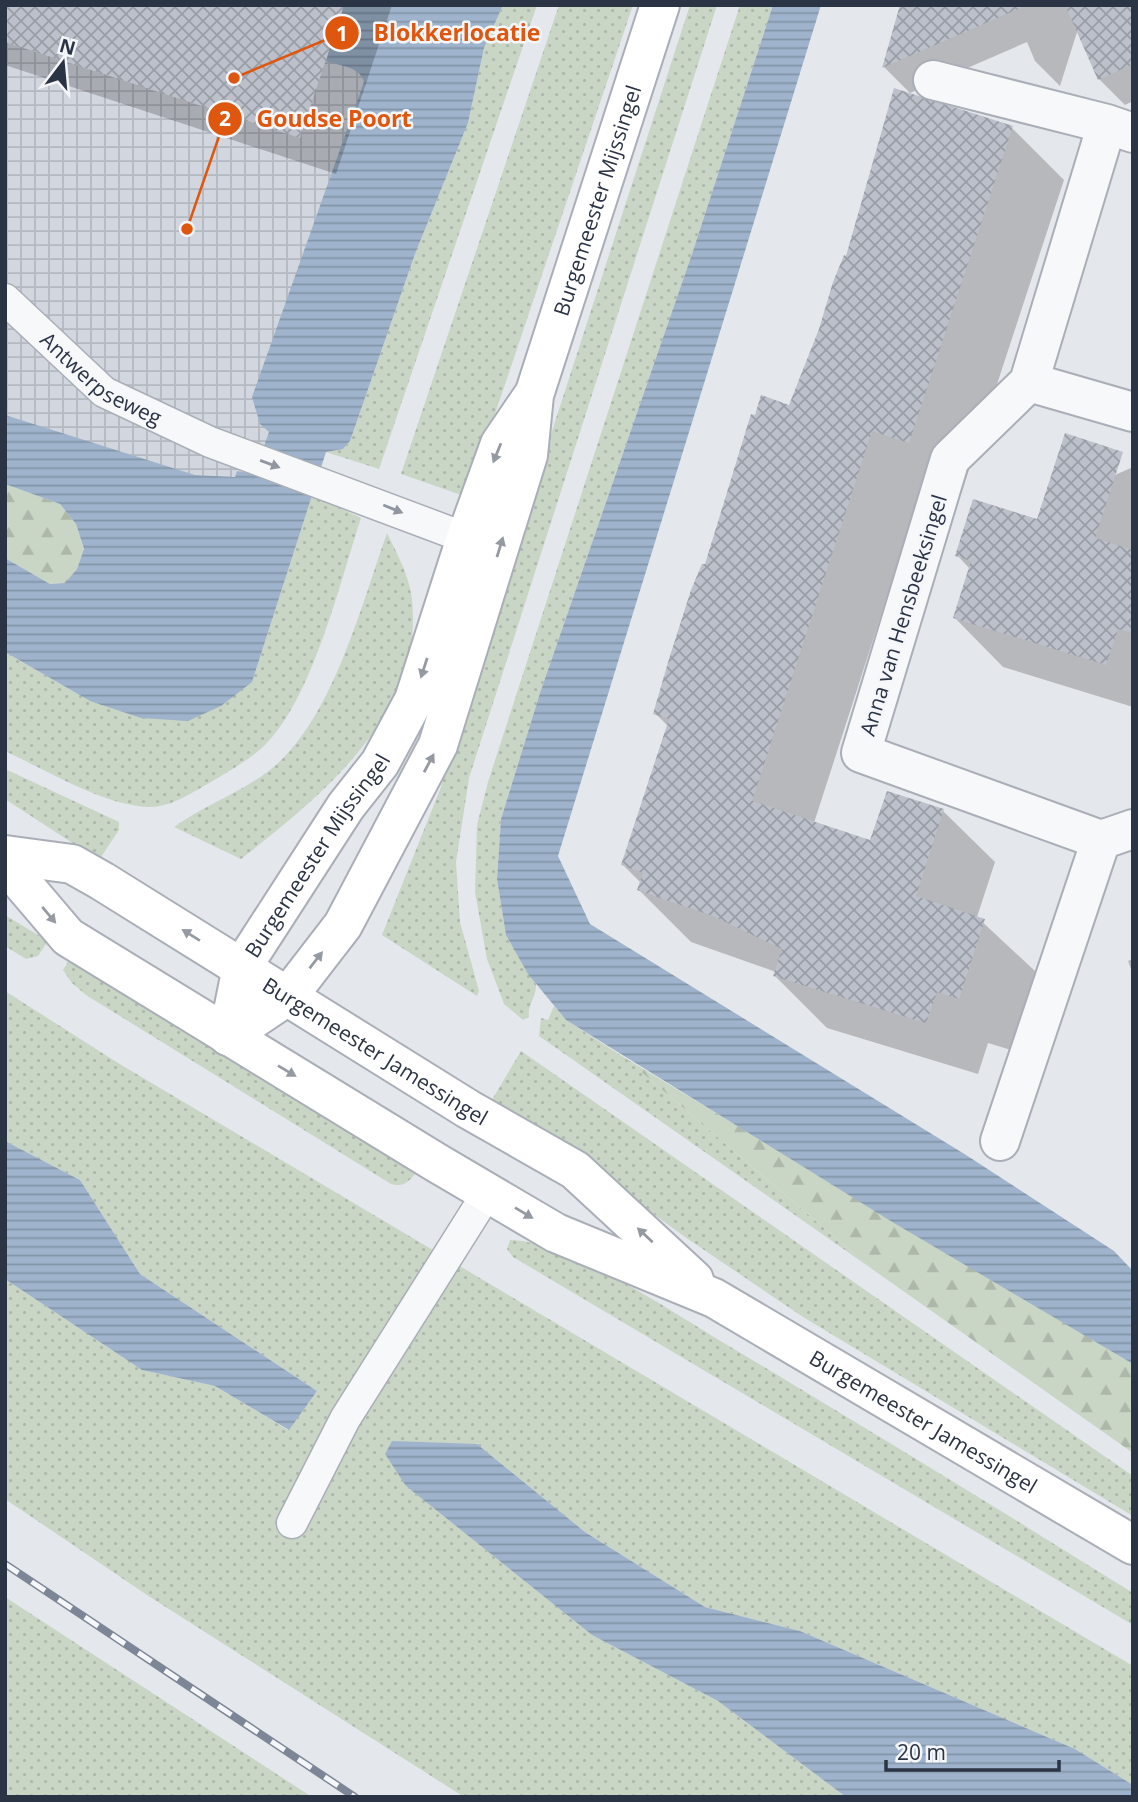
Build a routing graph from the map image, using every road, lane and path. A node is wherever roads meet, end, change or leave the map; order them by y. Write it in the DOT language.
graph roads {
  1 [pos="660,5"];
  2 [pos="933,80"];
  3 [pos="1120,129"];
  4 [pos="5,299"];
  5 [pos="1029,382"];
  6 [pos="534,395"];
  7 [pos="1133,412"];
  8 [pos="466,538"];
  9 [pos="1117,835"];
  10 [pos="5,855"];
  11 [pos="5,863"];
  12 [pos="242,967"];
  13 [pos="289,995"];
  14 [pos="228,1036"];
  15 [pos="1000,1141"];
  16 [pos="488,1192"];
  17 [pos="713,1298"];
  18 [pos="292,1523"];
  19 [pos="1133,1545"];
  1 -- 6 [label="main road, Burgemeester Mijssingel"];
  2 -- 3 [label="street, Anna van Hensbeeksingel"];
  3 -- 5 [label="street, Anna van Hensbeeksingel"];
  4 -- 8 [label="lane, Antwerpseweg, one-way"];
  5 -- 7 [label="street"];
  5 -- 9 [label="street, Anna van Hensbeeksingel"];
  6 -- 8 [label="main road, Burgemeester Mijssingel, one-way"];
  13 -- 6 [label="main road, Burgemeester Mijssingel, one-way"];
  8 -- 12 [label="main road, Burgemeester Mijssingel, one-way"];
  9 -- 15 [label="street, Anna van Hensbeeksingel"];
  12 -- 10 [label="main road, Burgemeester Jamessingel, one-way"];
  11 -- 14 [label="main road, Burgemeester Jamessingel, one-way"];
  12 -- 13 [label="main road, Burgemeester Jamessingel"];
  12 -- 14 [label="main road, Burgemeester Mijssingel"];
  13 -- 14 [label="main road, Burgemeester Mijssingel"];
  17 -- 13 [label="main road, Burgemeester Jamessingel, one-way"];
  14 -- 16 [label="main road, Burgemeester Jamessingel, one-way"];
  16 -- 17 [label="main road, Burgemeester Jamessingel, one-way"];
  16 -- 18 [label="lane"];
  17 -- 19 [label="main road, Burgemeester Jamessingel"];
}
